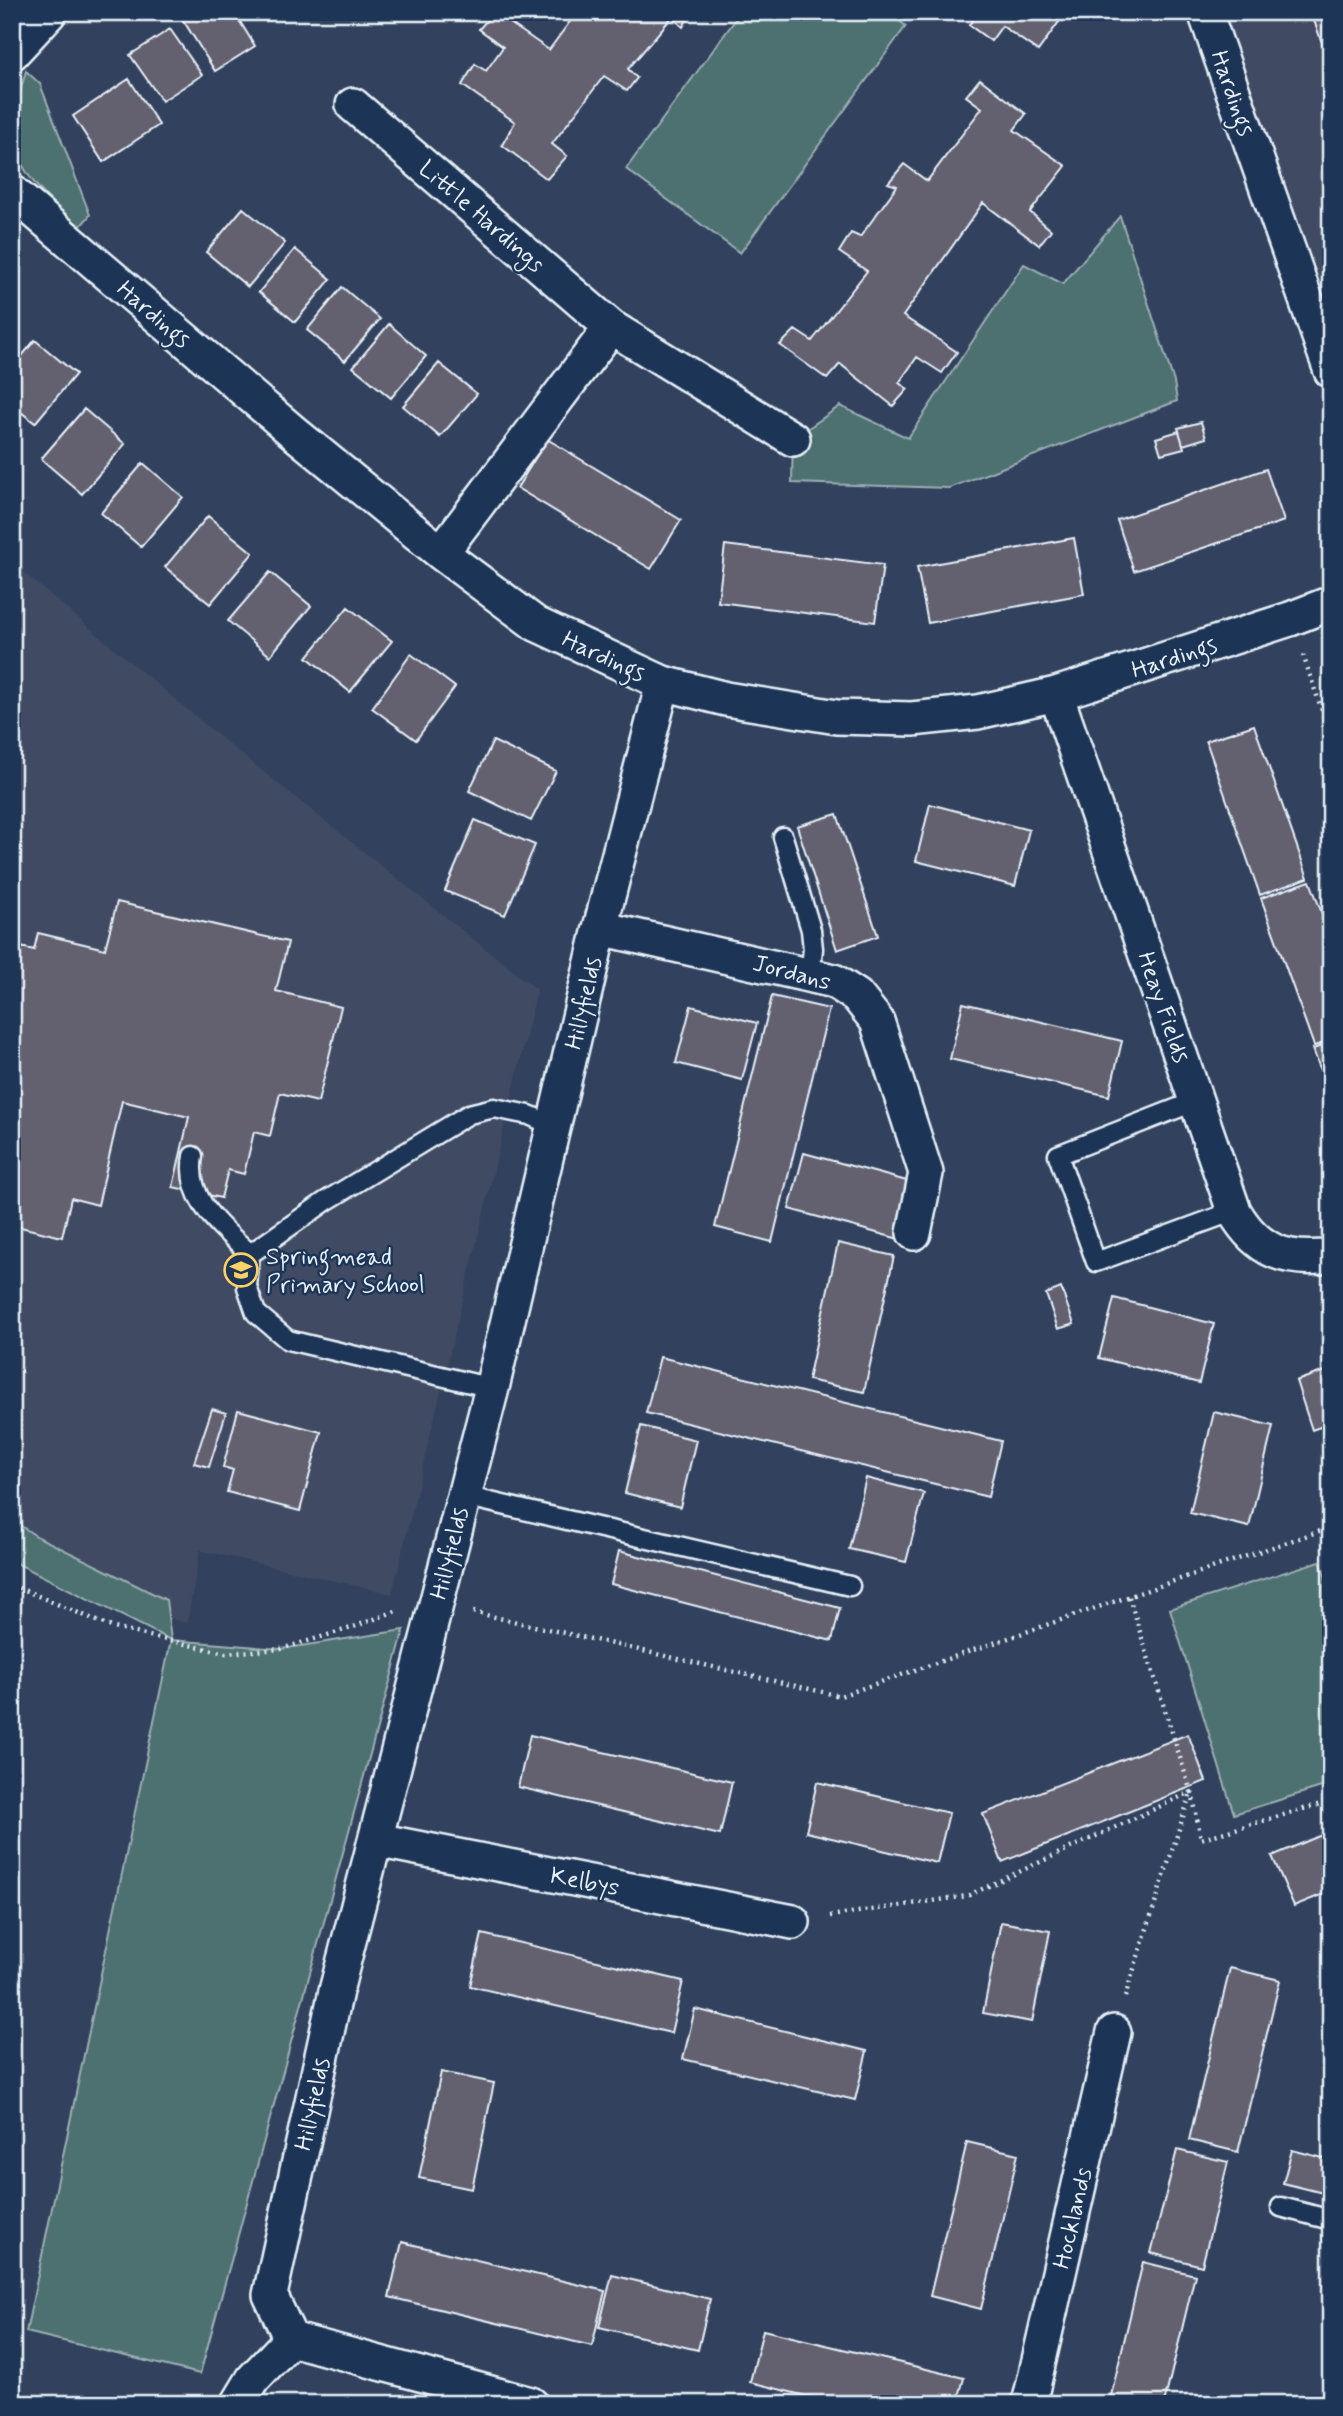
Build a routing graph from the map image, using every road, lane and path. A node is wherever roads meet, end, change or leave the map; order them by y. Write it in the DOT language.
graph roads {
  1 [pos="50,12"];
  2 [pos="1205,12"];
  3 [pos="12,53"];
  4 [pos="353,105"];
  5 [pos="12,192"];
  6 [pos="611,327"];
  7 [pos="1331,371"];
  8 [pos="793,439"];
  9 [pos="441,553"];
  10 [pos="1331,603"];
  11 [pos="1290,619"];
  12 [pos="663,683"];
  13 [pos="1056,694"];
  14 [pos="1331,737"];
  15 [pos="783,838"];
  16 [pos="600,928"];
  17 [pos="810,975"];
  18 [pos="1196,1101"];
  19 [pos="554,1126"];
  20 [pos="193,1156"];
  21 [pos="1234,1211"];
  22 [pos="914,1233"];
  23 [pos="250,1254"];
  24 [pos="1331,1256"];
  25 [pos="492,1388"];
  26 [pos="464,1496"];
  27 [pos="1331,1527"];
  28 [pos="12,1585"];
  29 [pos="850,1586"];
  30 [pos="1129,1597"];
  31 [pos="436,1603"];
  32 [pos="1192,1791"];
  33 [pos="1331,1801"];
  34 [pos="376,1840"];
  35 [pos="793,1922"];
  36 [pos="1114,2032"];
  37 [pos="1281,2207"];
  38 [pos="1331,2220"];
  39 [pos="291,2339"];
  40 [pos="238,2404"];
  41 [pos="531,2404"];
  42 [pos="1029,2404"];
  1 -- 3 [label="street"];
  2 -- 7 [label="street, Hardings"];
  4 -- 6 [label="street, Little Hardings"];
  5 -- 9 [label="street, Hardings"];
  6 -- 8 [label="street, Little Hardings"];
  6 -- 9 [label="street"];
  9 -- 12 [label="street, Hardings"];
  10 -- 11 [label="street, Hardings"];
  11 -- 13 [label="street, Hardings"];
  11 -- 14 [label="path"];
  12 -- 13 [label="street, Hardings"];
  12 -- 16 [label="street, Hillyfields"];
  13 -- 18 [label="street, Heay Fields"];
  15 -- 17 [label="lane"];
  16 -- 17 [label="street, Jordans"];
  16 -- 19 [label="street, Hillyfields"];
  17 -- 22 [label="street, Jordans"];
  18 -- 21 [label="street, Heay Fields"];
  18 -- 21 [label="lane"];
  19 -- 23 [label="lane"];
  19 -- 25 [label="street, Hillyfields"];
  20 -- 23 [label="lane"];
  21 -- 24 [label="street, Heay Fields"];
  23 -- 25 [label="lane"];
  25 -- 26 [label="street, Hillyfields"];
  26 -- 29 [label="lane"];
  26 -- 31 [label="street, Hillyfields"];
  27 -- 30 [label="path"];
  28 -- 31 [label="path"];
  30 -- 31 [label="path"];
  30 -- 32 [label="path"];
  31 -- 34 [label="street, Hillyfields"];
  32 -- 33 [label="path"];
  32 -- 35 [label="path"];
  32 -- 36 [label="path"];
  34 -- 35 [label="street, Kelbys"];
  34 -- 39 [label="street, Hillyfields"];
  36 -- 42 [label="street, Hocklands"];
  37 -- 38 [label="lane"];
  39 -- 40 [label="street"];
  39 -- 41 [label="street"];
}
